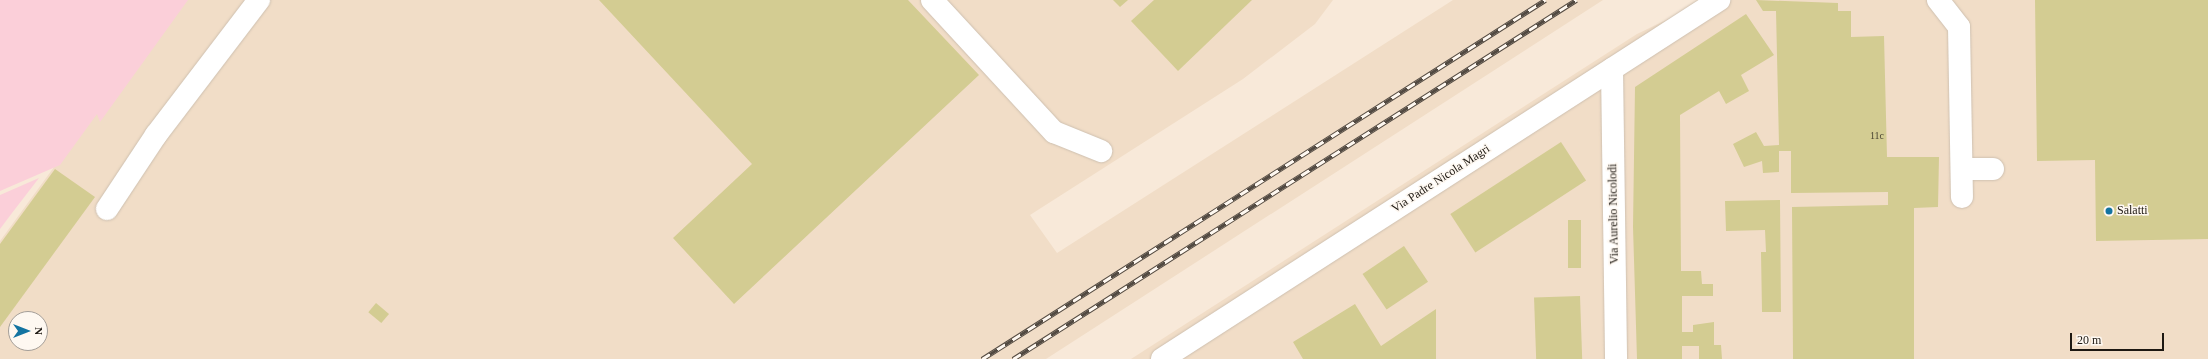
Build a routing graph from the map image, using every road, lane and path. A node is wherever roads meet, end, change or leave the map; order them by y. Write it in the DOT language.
graph roads {
  1 [pos="259,0"];
  2 [pos="932,0"];
  3 [pos="1719,0"];
  4 [pos="1946,2"];
  5 [pos="1612,69"];
  6 [pos="1101,151"];
  7 [pos="1962,169"];
  8 [pos="1992,169"];
  9 [pos="1962,197"];
  10 [pos="107,209"];
  11 [pos="1162,359"];
  12 [pos="1616,359"];
  1 -- 10 [label="street"];
  2 -- 6 [label="street"];
  3 -- 5 [label="street, Via Padre Nicola Magri"];
  4 -- 7 [label="street"];
  5 -- 11 [label="street, Via Padre Nicola Magri"];
  5 -- 12 [label="street, Via Aurelio Nicolodi"];
  7 -- 8 [label="street"];
  7 -- 9 [label="street"];
}
